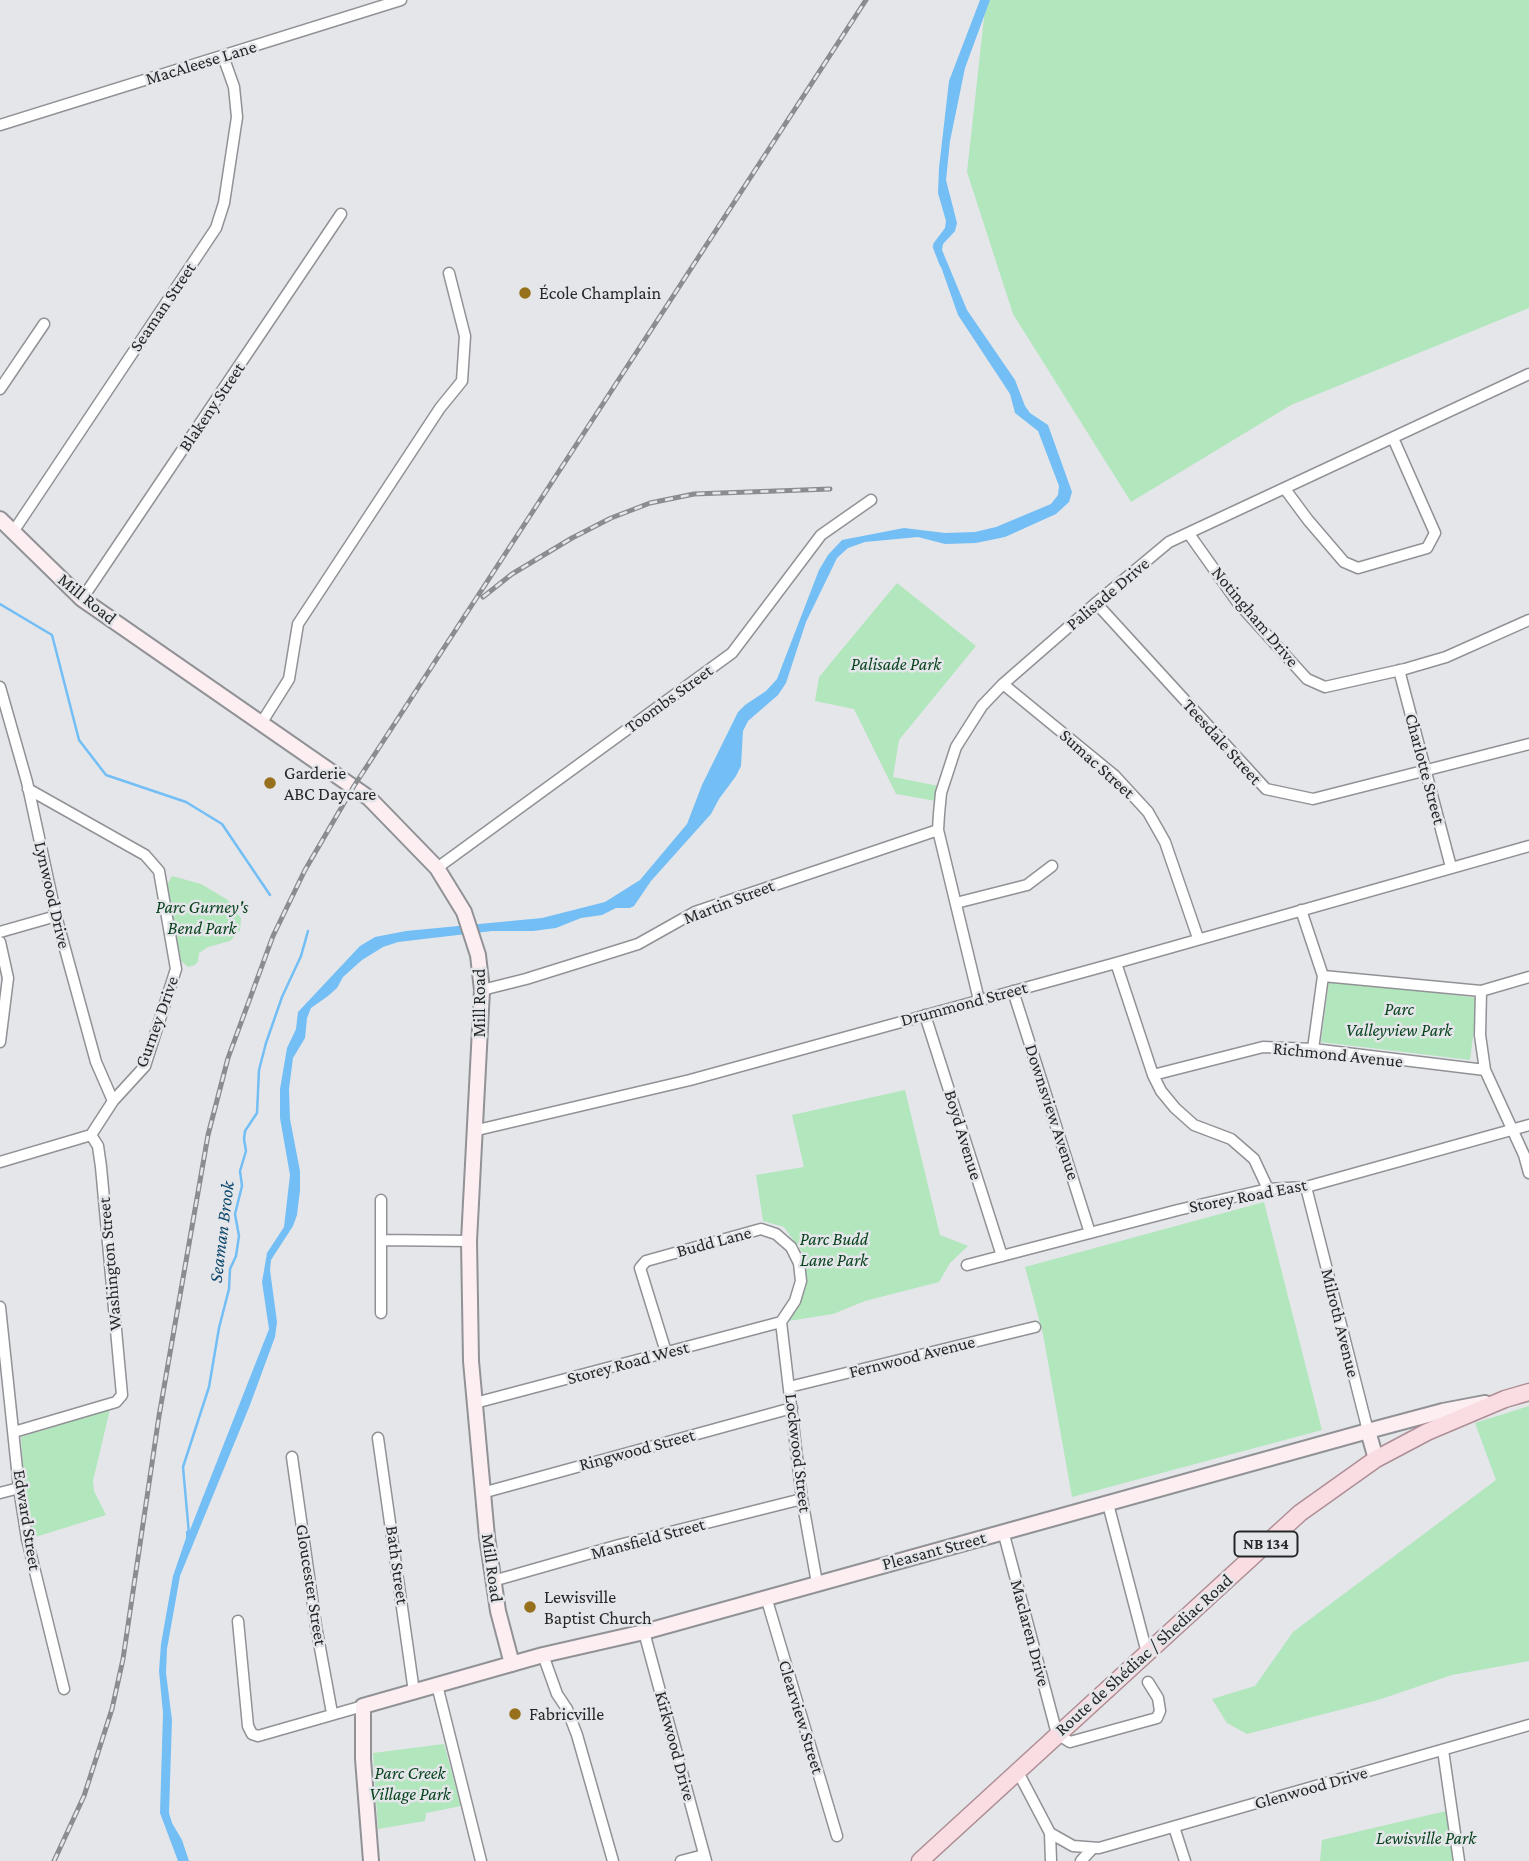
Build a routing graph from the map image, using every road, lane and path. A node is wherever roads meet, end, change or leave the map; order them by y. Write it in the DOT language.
graph roads {
  1 [pos="394,1"];
  2 [pos="223,56"];
  3 [pos="0,125"];
  4 [pos="341,215"];
  5 [pos="449,273"];
  6 [pos="44,324"];
  7 [pos="1529,374"];
  8 [pos="0,389"];
  9 [pos="1393,438"];
  10 [pos="1285,489"];
  11 [pos="871,500"];
  12 [pos="0,519"];
  13 [pos="13,532"];
  14 [pos="1189,534"];
  15 [pos="82,599"];
  16 [pos="1096,603"];
  17 [pos="1529,620"];
  18 [pos="1399,670"];
  19 [pos="1003,684"];
  20 [pos="0,687"];
  21 [pos="3,705"];
  22 [pos="262,722"];
  23 [pos="1529,744"];
  24 [pos="1426,771"];
  25 [pos="28,789"];
  26 [pos="938,830"];
  27 [pos="1529,846"];
  28 [pos="1052,866"];
  29 [pos="1451,867"];
  30 [pos="436,868"];
  31 [pos="956,903"];
  32 [pos="1301,910"];
  33 [pos="56,916"];
  34 [pos="0,932"];
  35 [pos="1198,939"];
  36 [pos="0,942"];
  37 [pos="1116,963"];
  38 [pos="1323,976"];
  39 [pos="1529,977"];
  40 [pos="482,990"];
  41 [pos="1013,991"];
  42 [pos="1481,991"];
  43 [pos="979,1000"];
  44 [pos="925,1015"];
  45 [pos="0,1042"];
  46 [pos="1313,1049"];
  47 [pos="1485,1070"];
  48 [pos="1153,1075"];
  49 [pos="113,1101"];
  50 [pos="1529,1125"];
  51 [pos="1511,1130"];
  52 [pos="473,1131"];
  53 [pos="91,1135"];
  54 [pos="0,1162"];
  55 [pos="1529,1173"];
  56 [pos="1306,1187"];
  57 [pos="1268,1189"];
  58 [pos="381,1200"];
  59 [pos="1090,1233"];
  60 [pos="382,1240"];
  61 [pos="469,1241"];
  62 [pos="1002,1256"];
  63 [pos="967,1265"];
  64 [pos="0,1307"];
  65 [pos="381,1313"];
  66 [pos="781,1322"];
  67 [pos="1035,1327"];
  68 [pos="666,1352"];
  69 [pos="789,1387"];
  70 [pos="1529,1392"];
  71 [pos="1505,1399"];
  72 [pos="475,1403"];
  73 [pos="792,1408"];
  74 [pos="1368,1430"];
  75 [pos="14,1432"];
  76 [pos="378,1438"];
  77 [pos="292,1457"];
  78 [pos="1376,1459"];
  79 [pos="19,1488"];
  80 [pos="0,1493"];
  81 [pos="482,1493"];
  82 [pos="802,1499"];
  83 [pos="1108,1504"];
  84 [pos="1003,1531"];
  85 [pos="493,1581"];
  86 [pos="817,1583"];
  87 [pos="766,1597"];
  88 [pos="238,1621"];
  89 [pos="643,1632"];
  90 [pos="1147,1653"];
  91 [pos="543,1655"];
  92 [pos="512,1664"];
  93 [pos="1148,1682"];
  94 [pos="437,1685"];
  95 [pos="64,1689"];
  96 [pos="414,1692"];
  97 [pos="363,1706"];
  98 [pos="332,1713"];
  99 [pos="1529,1725"];
  100 [pos="1057,1734"];
  101 [pos="1443,1750"];
  102 [pos="1018,1772"];
  103 [pos="1174,1827"];
  104 [pos="1050,1833"];
  105 [pos="837,1836"];
  106 [pos="1092,1849"];
  107 [pos="705,1858"];
  108 [pos="371,1861"];
  109 [pos="481,1861"];
  110 [pos="612,1861"];
  111 [pos="681,1861"];
  112 [pos="920,1861"];
  113 [pos="1051,1861"];
  114 [pos="1081,1861"];
  115 [pos="1185,1861"];
  116 [pos="1459,1861"];
  1 -- 2 [label="street, MacAleese Lane"];
  2 -- 3 [label="street, MacAleese Lane"];
  2 -- 13 [label="street, Seaman Street"];
  4 -- 15 [label="street, Blakeny Street"];
  5 -- 22 [label="street"];
  6 -- 8 [label="street"];
  7 -- 9 [label="street, Palisade Drive"];
  9 -- 10 [label="street, Palisade Drive"];
  9 -- 10 [label="street"];
  10 -- 14 [label="street, Palisade Drive"];
  11 -- 30 [label="street, Toombs Street"];
  12 -- 13 [label="street, Mill Road"];
  13 -- 15 [label="street, Mill Road"];
  14 -- 16 [label="street, Palisade Drive"];
  14 -- 18 [label="street, Notingham Drive"];
  15 -- 22 [label="street, Mill Road"];
  16 -- 19 [label="street, Palisade Drive"];
  16 -- 24 [label="street, Teesdale Street"];
  17 -- 18 [label="street, Notingham Drive"];
  18 -- 24 [label="street, Charlotte Street"];
  19 -- 26 [label="street, Palisade Drive"];
  19 -- 35 [label="street, Sumac Street"];
  20 -- 21 [label="street, Lynwood Drive"];
  21 -- 25 [label="street, Lynwood Drive"];
  22 -- 30 [label="street, Mill Road"];
  23 -- 24 [label="street, Teesdale Street"];
  24 -- 29 [label="street, Charlotte Street"];
  25 -- 33 [label="street, Lynwood Drive"];
  25 -- 49 [label="street, Gurney Drive"];
  26 -- 31 [label="street, Palisade Drive"];
  26 -- 40 [label="street, Martin Street"];
  27 -- 29 [label="street, Drummond Street"];
  28 -- 31 [label="street"];
  29 -- 32 [label="street, Drummond Street"];
  30 -- 40 [label="street, Mill Road"];
  31 -- 43 [label="street, Palisade Drive"];
  32 -- 35 [label="street, Drummond Street"];
  32 -- 38 [label="street"];
  33 -- 34 [label="street"];
  33 -- 49 [label="street, Lynwood Drive"];
  35 -- 37 [label="street, Drummond Street"];
  36 -- 45 [label="street"];
  37 -- 41 [label="street, Drummond Street"];
  37 -- 48 [label="street"];
  38 -- 42 [label="street"];
  38 -- 46 [label="street"];
  39 -- 42 [label="street"];
  40 -- 52 [label="street, Mill Road"];
  41 -- 43 [label="street, Drummond Street"];
  41 -- 59 [label="street, Downsview Avenue"];
  42 -- 47 [label="street"];
  43 -- 44 [label="street, Drummond Street"];
  44 -- 52 [label="street, Drummond Street"];
  44 -- 62 [label="street, Boyd Avenue"];
  46 -- 47 [label="street, Richmond Avenue"];
  46 -- 48 [label="street, Richmond Avenue"];
  47 -- 51 [label="street"];
  48 -- 57 [label="street"];
  49 -- 53 [label="street, Gurney Drive"];
  50 -- 51 [label="street, Storey Road East"];
  51 -- 55 [label="street"];
  51 -- 56 [label="street, Storey Road East"];
  52 -- 61 [label="street, Mill Road"];
  53 -- 54 [label="street"];
  53 -- 75 [label="street, Washington Street"];
  56 -- 57 [label="street, Storey Road East"];
  56 -- 74 [label="street, Milroth Avenue"];
  57 -- 59 [label="street, Storey Road East"];
  58 -- 60 [label="street"];
  59 -- 62 [label="street, Storey Road East"];
  60 -- 61 [label="street"];
  60 -- 65 [label="street"];
  61 -- 72 [label="street, Mill Road"];
  62 -- 63 [label="street, Storey Road East"];
  64 -- 75 [label="street, Edward Street"];
  66 -- 68 [label="street, Storey Road West"];
  66 -- 68 [label="street, Budd Lane"];
  66 -- 69 [label="street, Lockwood Street"];
  67 -- 69 [label="street, Fernwood Avenue"];
  68 -- 72 [label="street, Storey Road West"];
  69 -- 73 [label="street, Lockwood Street"];
  70 -- 71 [label="main road, Route de Shédiac / Shediac Road / NB 134"];
  71 -- 74 [label="street, Pleasant Street"];
  71 -- 78 [label="main road, Route de Shédiac / Shediac Road / NB 134"];
  72 -- 81 [label="street, Mill Road"];
  73 -- 81 [label="street, Ringwood Street"];
  73 -- 82 [label="street, Lockwood Street"];
  74 -- 78 [label="street, Milroth Avenue"];
  74 -- 83 [label="street, Pleasant Street"];
  75 -- 79 [label="street, Edward Street"];
  76 -- 96 [label="street, Bath Street"];
  77 -- 98 [label="street, Gloucester Street"];
  78 -- 90 [label="main road, Route de Shédiac / Shediac Road / NB 134"];
  79 -- 80 [label="street"];
  79 -- 95 [label="street, Edward Street"];
  81 -- 85 [label="street, Mill Road"];
  82 -- 85 [label="street, Mansfield Street"];
  82 -- 86 [label="street, Lockwood Street"];
  83 -- 84 [label="street, Pleasant Street"];
  83 -- 90 [label="street"];
  84 -- 86 [label="street, Pleasant Street"];
  84 -- 100 [label="street, Maclaren Drive"];
  85 -- 92 [label="street, Mill Road"];
  86 -- 87 [label="street, Pleasant Street"];
  87 -- 89 [label="street, Pleasant Street"];
  87 -- 105 [label="street, Clearview Street"];
  88 -- 98 [label="street, Pleasant Street"];
  89 -- 91 [label="street, Pleasant Street"];
  89 -- 107 [label="street, Kirkwood Drive"];
  90 -- 100 [label="main road, Route de Shédiac / Shediac Road / NB 134"];
  91 -- 92 [label="street, Pleasant Street"];
  91 -- 110 [label="street"];
  92 -- 94 [label="street, Pleasant Street"];
  93 -- 100 [label="street"];
  94 -- 96 [label="street, Pleasant Street"];
  94 -- 109 [label="street"];
  96 -- 97 [label="street, Pleasant Street"];
  97 -- 98 [label="street, Pleasant Street"];
  97 -- 108 [label="street"];
  99 -- 101 [label="street, Glenwood Drive"];
  100 -- 102 [label="main road, Route de Shédiac / Shediac Road / NB 134"];
  101 -- 103 [label="street, Glenwood Drive"];
  101 -- 116 [label="street"];
  102 -- 104 [label="street"];
  102 -- 112 [label="main road, Route de Shédiac / Shediac Road / NB 134"];
  103 -- 106 [label="street, Glenwood Drive"];
  103 -- 115 [label="street"];
  104 -- 106 [label="street"];
  104 -- 113 [label="street"];
  106 -- 114 [label="street"];
  107 -- 111 [label="street"];
}
